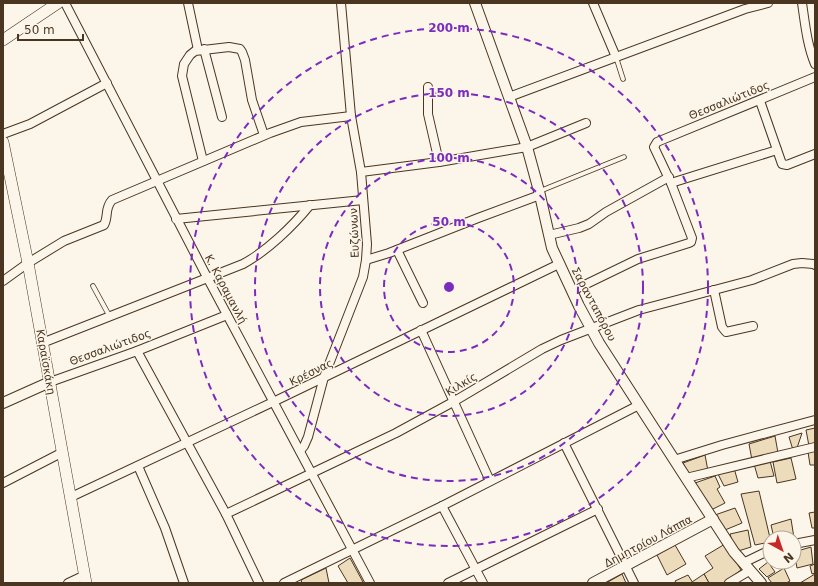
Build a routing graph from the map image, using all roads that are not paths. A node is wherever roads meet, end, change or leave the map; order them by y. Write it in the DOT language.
graph roads {
  1 [pos="58,3"];
  2 [pos="65,3"];
  3 [pos="188,3"];
  4 [pos="341,3"];
  5 [pos="475,3"];
  6 [pos="593,3"];
  7 [pos="768,3"];
  8 [pos="802,3"];
  9 [pos="745,6"];
  10 [pos="3,40"];
  11 [pos="813,48"];
  12 [pos="201,49"];
  13 [pos="616,57"];
  14 [pos="815,64"];
  15 [pos="815,77"];
  16 [pos="623,79"];
  17 [pos="107,83"];
  18 [pos="428,86"];
  19 [pos="509,97"];
  20 [pos="760,101"];
  21 [pos="351,116"];
  22 [pos="222,117"];
  23 [pos="586,123"];
  24 [pos="3,134"];
  25 [pos="264,135"];
  26 [pos="3,142"];
  27 [pos="527,147"];
  28 [pos="777,150"];
  29 [pos="815,154"];
  30 [pos="624,158"];
  31 [pos="203,161"];
  32 [pos="439,162"];
  33 [pos="361,172"];
  34 [pos="670,180"];
  35 [pos="157,181"];
  36 [pos="540,193"];
  37 [pos="363,200"];
  38 [pos="310,205"];
  39 [pos="176,219"];
  40 [pos="549,235"];
  41 [pos="397,250"];
  42 [pos="366,260"];
  43 [pos="28,262"];
  44 [pos="559,264"];
  45 [pos="815,265"];
  46 [pos="208,279"];
  47 [pos="3,281"];
  48 [pos="93,286"];
  49 [pos="714,290"];
  50 [pos="572,291"];
  51 [pos="424,303"];
  52 [pos="227,314"];
  53 [pos="110,317"];
  54 [pos="753,326"];
  55 [pos="591,329"];
  56 [pos="421,330"];
  57 [pos="42,343"];
  58 [pos="137,351"];
  59 [pos="324,377"];
  60 [pos="50,382"];
  61 [pos="273,402"];
  62 [pos="453,402"];
  63 [pos="3,403"];
  64 [pos="639,404"];
  65 [pos="815,420"];
  66 [pos="186,443"];
  67 [pos="564,443"];
  68 [pos="815,447"];
  69 [pos="300,451"];
  70 [pos="63,452"];
  71 [pos="674,460"];
  72 [pos="138,466"];
  73 [pos="312,474"];
  74 [pos="686,478"];
  75 [pos="490,482"];
  76 [pos="3,483"];
  77 [pos="71,497"];
  78 [pos="442,506"];
  79 [pos="598,509"];
  80 [pos="226,514"];
  81 [pos="713,519"];
  82 [pos="815,540"];
  83 [pos="802,542"];
  84 [pos="353,550"];
  85 [pos="762,556"];
  86 [pos="626,566"];
  87 [pos="746,567"];
  88 [pos="475,570"];
  89 [pos="85,579"];
  90 [pos="68,583"];
  91 [pos="184,583"];
  92 [pos="259,583"];
  93 [pos="284,583"];
  94 [pos="370,583"];
  95 [pos="448,583"];
  96 [pos="483,583"];
  97 [pos="594,583"];
  98 [pos="634,583"];
  99 [pos="729,583"];
  100 [pos="761,583"];
  1 -- 10 [label="main road"];
  2 -- 17 [label="street, Κ. Καραμανλή"];
  3 -- 12 [label="street"];
  4 -- 21 [label="street, Ευζώνων"];
  5 -- 19 [label="street, Σαρανταπόρου"];
  6 -- 13 [label="street"];
  7 -- 9 [label="street"];
  8 -- 11 [label="street"];
  9 -- 13 [label="street"];
  11 -- 14 [label="street"];
  12 -- 22 [label="street"];
  12 -- 25 [label="street"];
  12 -- 31 [label="street"];
  13 -- 16 [label="lane"];
  13 -- 19 [label="street"];
  15 -- 20 [label="street, Θεσσαλιώτιδος"];
  17 -- 24 [label="street"];
  17 -- 35 [label="street, Κ. Καραμανλή"];
  18 -- 32 [label="street"];
  19 -- 27 [label="street, Σαρανταπόρου"];
  20 -- 28 [label="street"];
  20 -- 34 [label="street, Θεσσαλιώτιδος"];
  21 -- 25 [label="street"];
  21 -- 33 [label="street, Ευζώνων"];
  23 -- 27 [label="street"];
  25 -- 31 [label="street"];
  26 -- 43 [label="main road, Καραϊσκάκη"];
  27 -- 32 [label="street"];
  27 -- 36 [label="street, Σαρανταπόρου"];
  28 -- 29 [label="street"];
  28 -- 34 [label="street"];
  30 -- 36 [label="lane"];
  31 -- 35 [label="street"];
  32 -- 33 [label="street"];
  33 -- 37 [label="street, Ευζώνων"];
  34 -- 40 [label="street"];
  34 -- 50 [label="street"];
  35 -- 39 [label="street, Κ. Καραμανλή"];
  35 -- 43 [label="street"];
  36 -- 40 [label="street, Σαρανταπόρου"];
  36 -- 41 [label="street"];
  37 -- 38 [label="street"];
  37 -- 42 [label="street, Ευζώνων"];
  38 -- 39 [label="street"];
  38 -- 46 [label="street"];
  39 -- 46 [label="street, Κ. Καραμανλή"];
  40 -- 44 [label="street, Σαρανταπόρου"];
  41 -- 42 [label="street"];
  41 -- 51 [label="street"];
  42 -- 59 [label="street, Ευζώνων"];
  43 -- 47 [label="street"];
  43 -- 57 [label="main road, Καραϊσκάκη"];
  44 -- 50 [label="street, Σαρανταπόρου"];
  44 -- 56 [label="street, Κρέσνας"];
  45 -- 49 [label="street, Κιλκίς"];
  46 -- 52 [label="street, Κ. Καραμανλή"];
  46 -- 53 [label="street"];
  48 -- 53 [label="lane"];
  49 -- 54 [label="street"];
  49 -- 55 [label="street, Κιλκίς"];
  50 -- 55 [label="street, Σαρανταπόρου"];
  52 -- 58 [label="street, Θεσσαλιώτιδος"];
  52 -- 61 [label="street, Κ. Καραμανλή"];
  53 -- 57 [label="street"];
  55 -- 62 [label="street, Κιλκίς"];
  55 -- 64 [label="street, Σαρανταπόρου"];
  56 -- 59 [label="street, Κρέσνας"];
  56 -- 62 [label="street"];
  57 -- 60 [label="main road, Καραϊσκάκη"];
  58 -- 60 [label="street, Θεσσαλιώτιδος"];
  58 -- 66 [label="street"];
  59 -- 61 [label="street, Κρέσνας"];
  59 -- 69 [label="street, Ευζώνων"];
  60 -- 63 [label="street, Θεσσαλιώτιδος"];
  60 -- 70 [label="main road, Καραϊσκάκη"];
  61 -- 66 [label="street, Κρέσνας"];
  61 -- 69 [label="street, Κ. Καραμανλή"];
  62 -- 73 [label="street, Κιλκίς"];
  62 -- 75 [label="street"];
  64 -- 67 [label="street"];
  64 -- 71 [label="street, Σαρανταπόρου"];
  65 -- 71 [label="street"];
  66 -- 72 [label="street, Κρέσνας"];
  66 -- 80 [label="street"];
  67 -- 75 [label="street"];
  67 -- 79 [label="street"];
  68 -- 74 [label="street"];
  69 -- 73 [label="street, Κ. Καραμανλή"];
  70 -- 76 [label="street"];
  70 -- 77 [label="main road, Καραϊσκάκη"];
  71 -- 74 [label="street, Σαρανταπόρου"];
  72 -- 77 [label="street, Κρέσνας"];
  72 -- 91 [label="street"];
  73 -- 80 [label="street, Κιλκίς"];
  73 -- 84 [label="street, Κ. Καραμανλή"];
  74 -- 81 [label="street, Σαρανταπόρου"];
  75 -- 78 [label="street"];
  77 -- 89 [label="main road, Καραϊσκάκη"];
  78 -- 84 [label="street"];
  78 -- 88 [label="street"];
  79 -- 86 [label="street"];
  79 -- 88 [label="street"];
  80 -- 92 [label="street"];
  81 -- 86 [label="street, Δημητρίου Λάππα"];
  81 -- 87 [label="street, Σαρανταπόρου"];
  82 -- 83 [label="street"];
  84 -- 93 [label="street"];
  84 -- 94 [label="street, Κ. Καραμανλή"];
  85 -- 87 [label="street"];
  86 -- 97 [label="street, Δημητρίου Λάππα"];
  86 -- 98 [label="street"];
  87 -- 99 [label="street"];
  87 -- 100 [label="street, Σαρανταπόρου"];
  88 -- 95 [label="street"];
  88 -- 96 [label="street"];
  89 -- 90 [label="street"];
}
